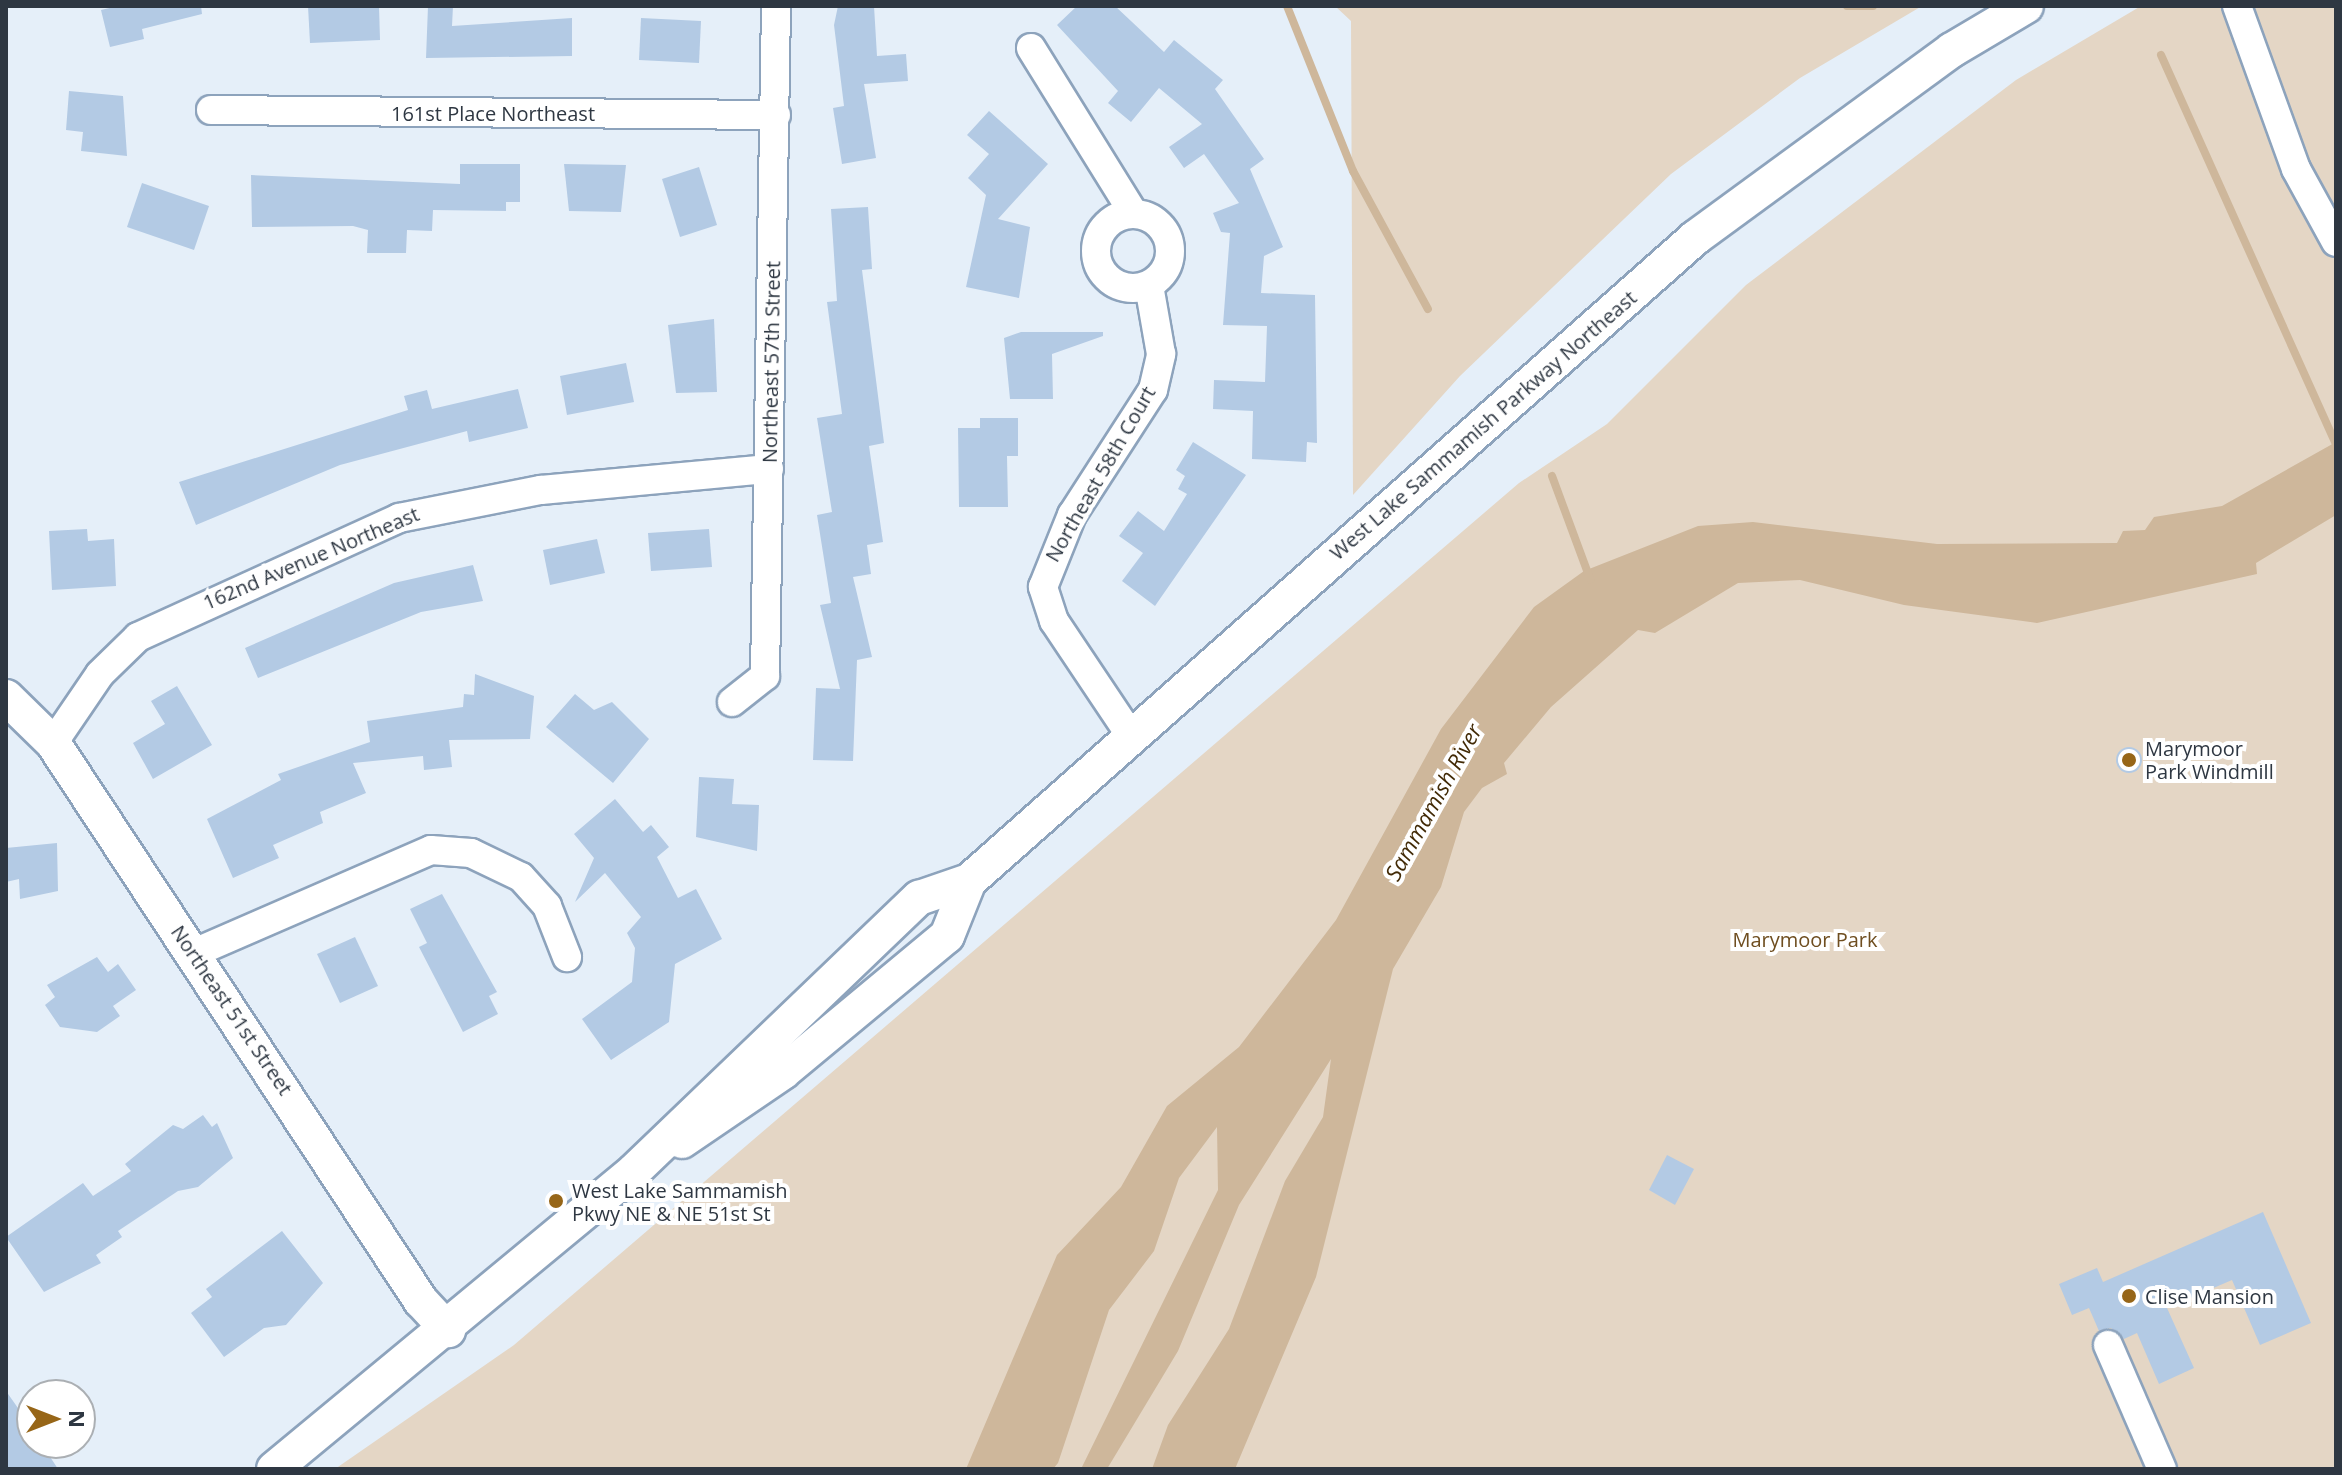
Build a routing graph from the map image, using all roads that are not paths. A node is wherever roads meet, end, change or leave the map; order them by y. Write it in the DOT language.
graph roads {
  1 [pos="776,6"];
  2 [pos="2026,6"];
  3 [pos="2237,6"];
  4 [pos="1031,48"];
  5 [pos="211,110"];
  6 [pos="776,115"];
  7 [pos="1134,214"];
  8 [pos="2336,242"];
  9 [pos="1149,285"];
  10 [pos="769,469"];
  11 [pos="6,697"];
  12 [pos="732,702"];
  13 [pos="1131,736"];
  14 [pos="53,743"];
  15 [pos="969,881"];
  16 [pos="194,953"];
  17 [pos="567,957"];
  18 [pos="634,1171"];
  19 [pos="448,1330"];
  20 [pos="2108,1345"];
  21 [pos="274,1469"];
  22 [pos="2162,1469"];
  1 -- 6 [label="street, Northeast 57th Street"];
  2 -- 13 [label="main road, West Lake Sammamish Parkway Northeast"];
  3 -- 8 [label="street"];
  4 -- 7 [label="street"];
  5 -- 6 [label="street, 161st Place Northeast"];
  6 -- 10 [label="street, Northeast 57th Street"];
  7 -- 9 [label="street"];
  7 -- 9 [label="street"];
  9 -- 13 [label="street, Northeast 58th Court"];
  10 -- 12 [label="street, Northeast 57th Street"];
  10 -- 14 [label="street, 162nd Avenue Northeast"];
  11 -- 14 [label="main road, Northeast 51st Street"];
  13 -- 15 [label="main road, West Lake Sammamish Parkway Northeast"];
  14 -- 16 [label="main road, Northeast 51st Street"];
  15 -- 18 [label="main road, West Lake Sammamish Parkway Northeast"];
  15 -- 18 [label="main road, West Lake Sammamish Parkway Northeast"];
  16 -- 17 [label="street"];
  16 -- 19 [label="main road, Northeast 51st Street"];
  18 -- 19 [label="main road, West Lake Sammamish Parkway Northeast"];
  19 -- 21 [label="main road, West Lake Sammamish Parkway Northeast"];
  20 -- 22 [label="street"];
}
